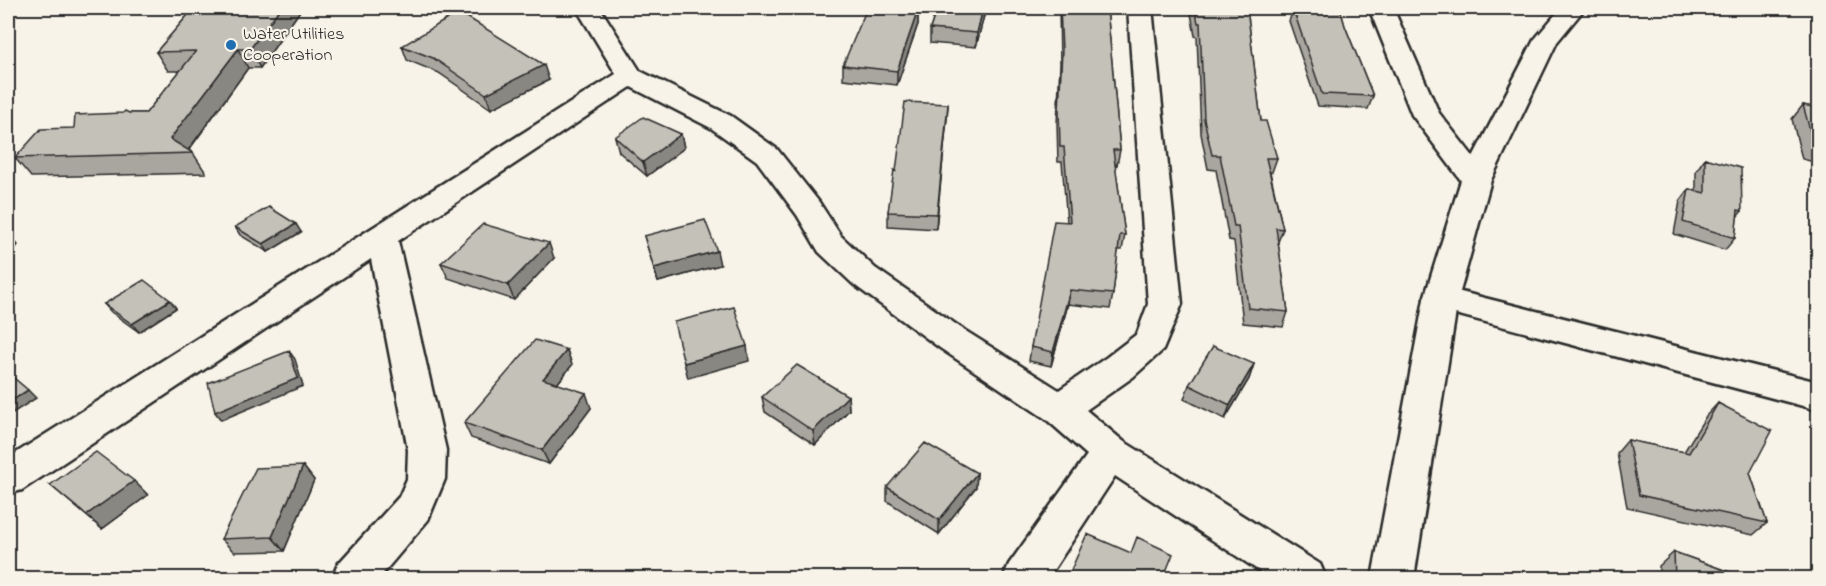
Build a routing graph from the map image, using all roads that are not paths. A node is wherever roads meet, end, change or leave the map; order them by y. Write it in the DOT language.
graph roads {
  1 [pos="588,8"];
  2 [pos="1140,8"];
  3 [pos="1381,8"];
  4 [pos="1573,8"];
  5 [pos="630,75"];
  6 [pos="1476,180"];
  7 [pos="382,237"];
  8 [pos="1441,299"];
  9 [pos="1818,396"];
  10 [pos="1059,409"];
  11 [pos="1110,452"];
  12 [pos="8,478"];
  13 [pos="353,579"];
  14 [pos="1024,579"];
  15 [pos="1305,579"];
  16 [pos="1393,579"];
  1 -- 5 [label="street"];
  2 -- 10 [label="street"];
  3 -- 6 [label="street"];
  4 -- 6 [label="street"];
  5 -- 7 [label="street"];
  5 -- 10 [label="street"];
  6 -- 8 [label="street"];
  7 -- 12 [label="street"];
  7 -- 13 [label="street"];
  8 -- 9 [label="street"];
  8 -- 16 [label="street"];
  10 -- 11 [label="street"];
  11 -- 14 [label="street"];
  11 -- 15 [label="street"];
}
